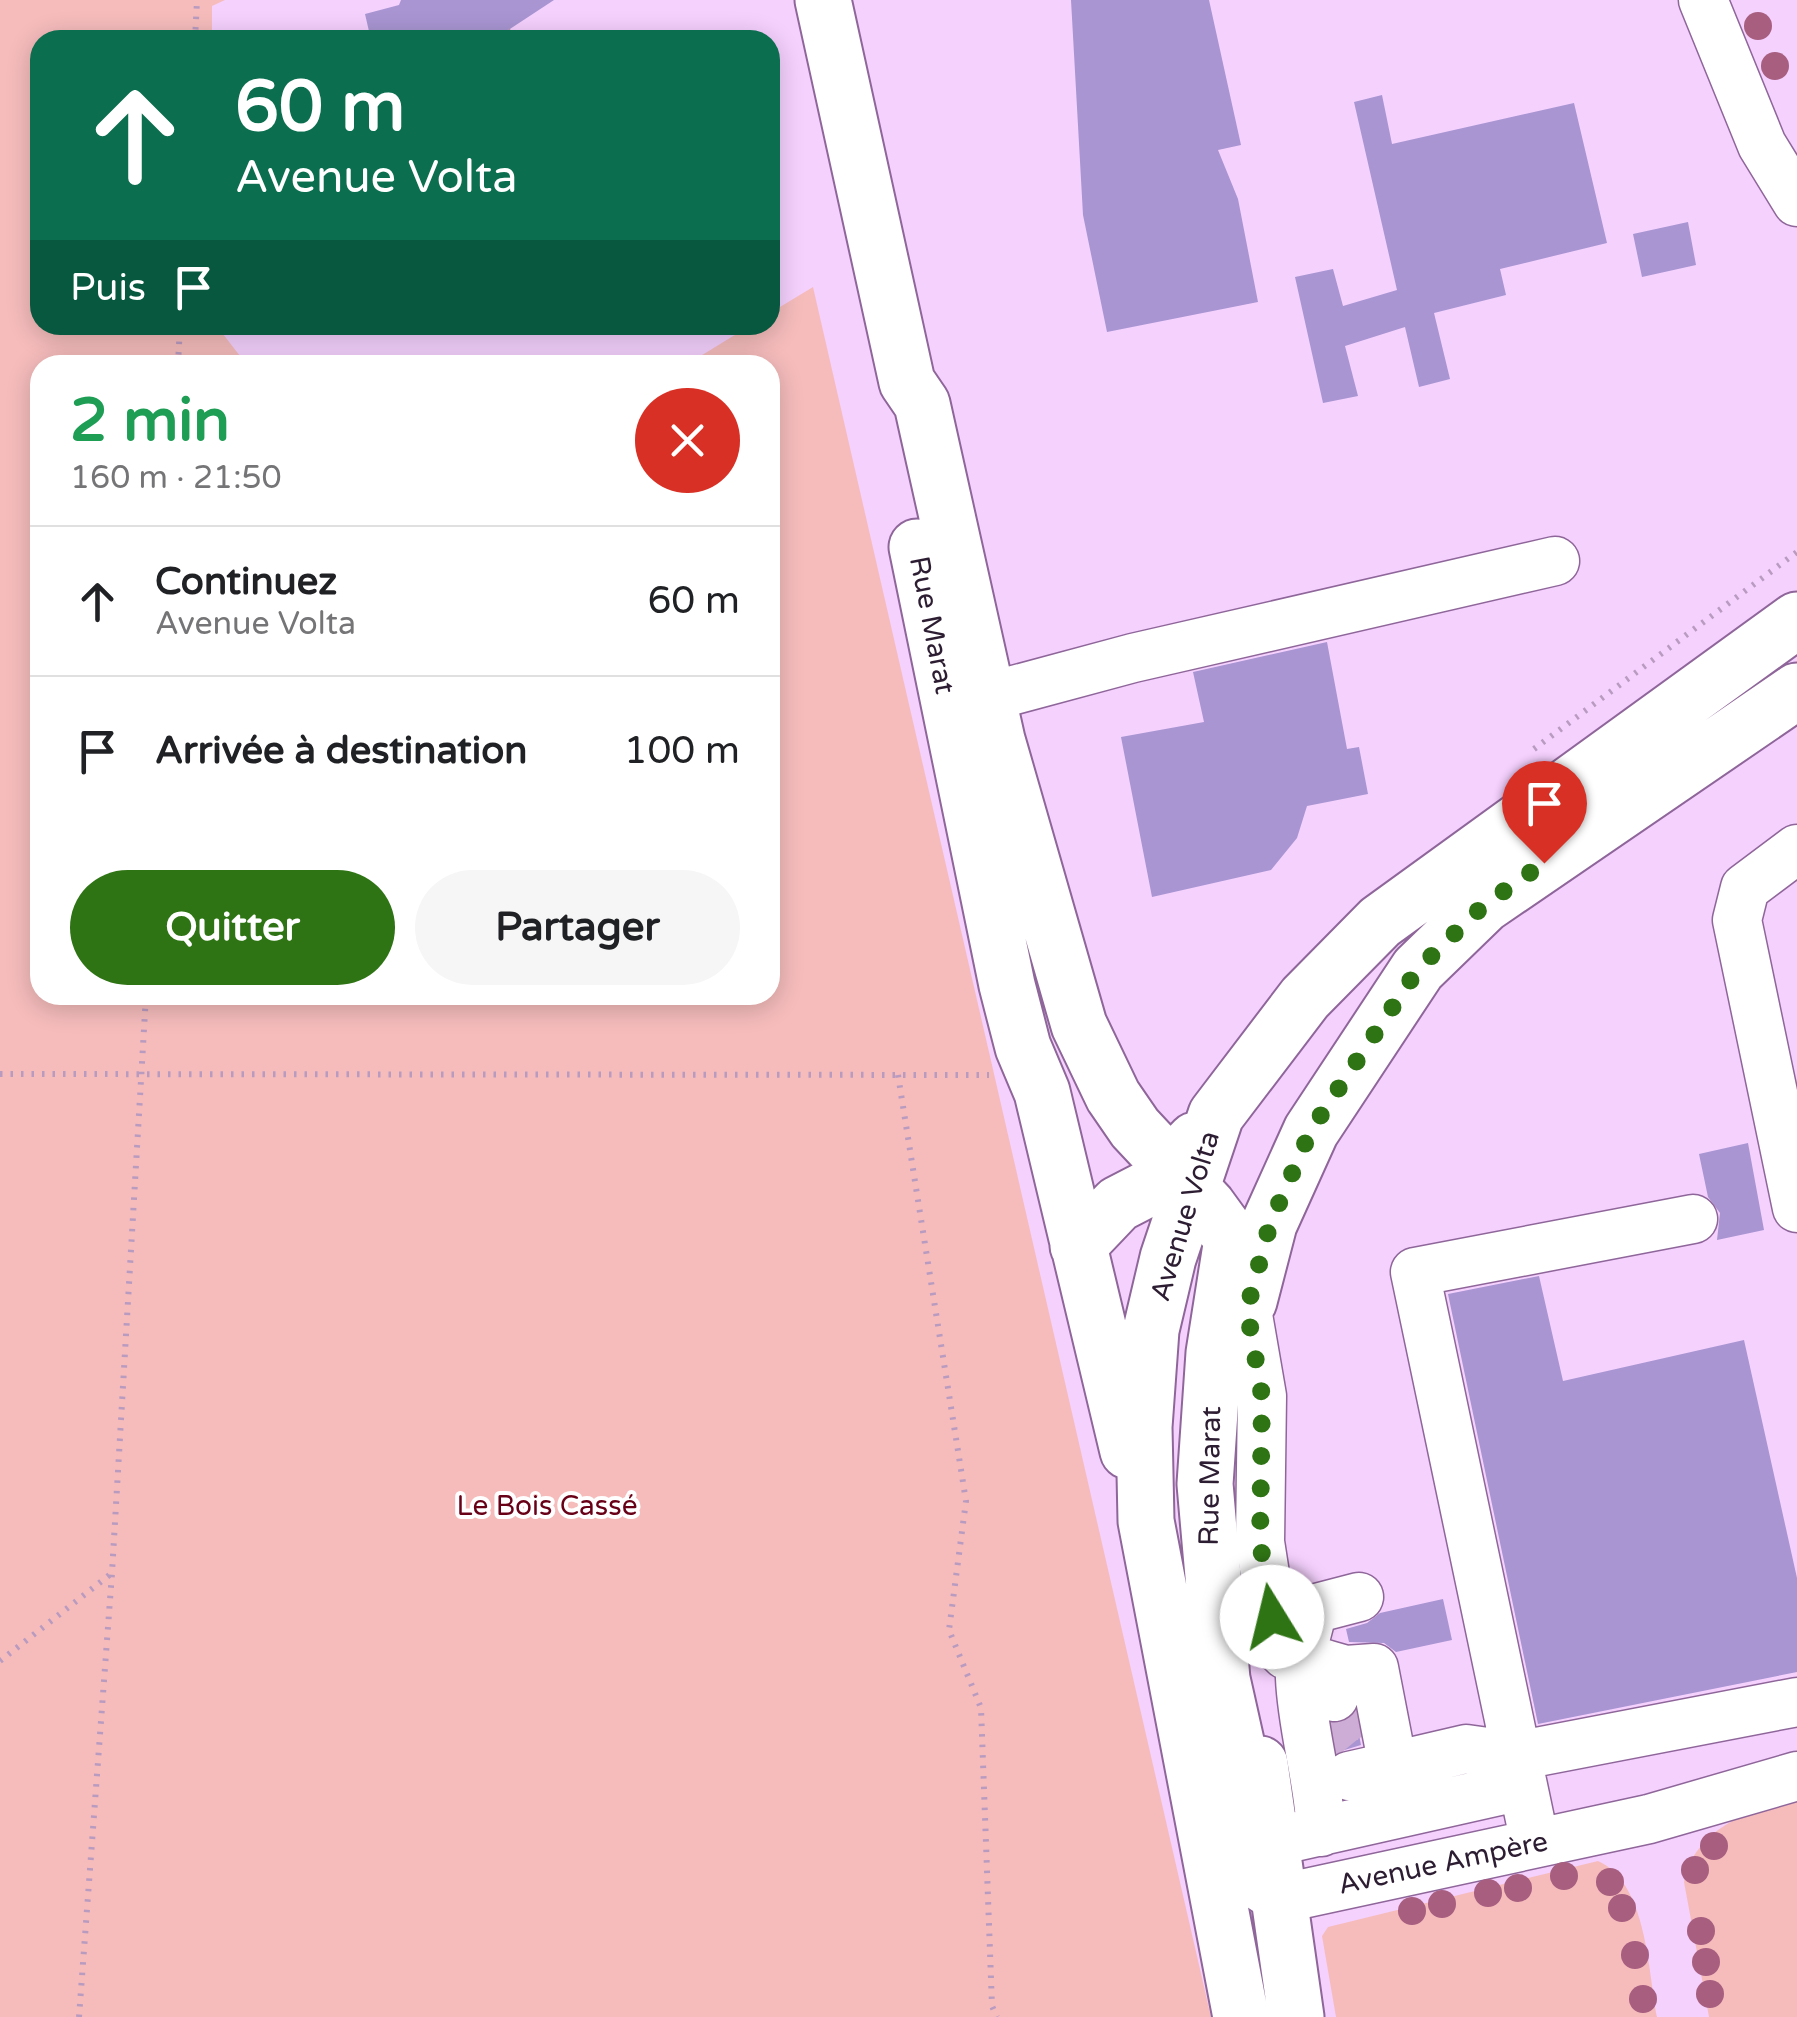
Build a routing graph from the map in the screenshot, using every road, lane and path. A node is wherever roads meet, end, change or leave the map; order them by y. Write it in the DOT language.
graph roads {
  1 [pos="197,0"];
  2 [pos="799,0"];
  3 [pos="823,0"];
  4 [pos="1704,0"];
  5 [pos="196,30"];
  6 [pos="1797,202"];
  7 [pos="1555,561"];
  8 [pos="1797,620"];
  9 [pos="1797,691"];
  10 [pos="968,703"];
  11 [pos="1797,850"];
  12 [pos="145,1005"];
  13 [pos="142,1073"];
  14 [pos="0,1074"];
  15 [pos="898,1075"];
  16 [pos="1042,1092"];
  17 [pos="1181,1177"];
  18 [pos="1797,1208"];
  19 [pos="1693,1220"];
  20 [pos="1078,1246"];
  21 [pos="1247,1309"];
  22 [pos="1146,1522"];
  23 [pos="112,1573"];
  24 [pos="1359,1597"];
  25 [pos="0,1662"];
  26 [pos="1320,1672"];
  27 [pos="1797,1702"];
  28 [pos="1187,1736"];
  29 [pos="1351,1771"];
  30 [pos="1518,1771"];
  31 [pos="1797,1776"];
  32 [pos="1286,1824"];
  33 [pos="1535,1844"];
  34 [pos="1279,1899"];
  35 [pos="79,2017"];
  36 [pos="996,2017"];
  37 [pos="1241,2017"];
  38 [pos="1296,2017"];
  1 -- 5 [label="path"];
  2 -- 10 [label="main road, Rue Marat"];
  3 -- 10 [label="main road, Rue Marat"];
  4 -- 6 [label="street"];
  7 -- 10 [label="street"];
  8 -- 17 [label="main road, Avenue Volta"];
  9 -- 21 [label="main road"];
  10 -- 16 [label="main road, Rue Marat"];
  10 -- 17 [label="main road, Rue Marat"];
  11 -- 18 [label="street"];
  12 -- 13 [label="path"];
  13 -- 14 [label="path"];
  13 -- 15 [label="path"];
  13 -- 23 [label="path"];
  15 -- 16 [label="path"];
  15 -- 36 [label="path"];
  16 -- 20 [label="main road, Rue Marat"];
  17 -- 20 [label="main road"];
  17 -- 22 [label="main road, Avenue Volta"];
  17 -- 32 [label="main road, Rue Marat"];
  19 -- 30 [label="street"];
  20 -- 22 [label="main road, Rue Marat"];
  21 -- 26 [label="street"];
  21 -- 32 [label="main road"];
  22 -- 28 [label="main road, Avenue Volta"];
  23 -- 25 [label="path"];
  23 -- 35 [label="path"];
  24 -- 26 [label="street"];
  26 -- 29 [label="street"];
  26 -- 29 [label="street"];
  27 -- 30 [label="street"];
  28 -- 34 [label="street"];
  28 -- 37 [label="main road, Avenue Volta"];
  29 -- 30 [label="street"];
  29 -- 32 [label="street"];
  30 -- 32 [label="street"];
  30 -- 33 [label="street"];
  31 -- 33 [label="street, Avenue Ampère"];
  32 -- 34 [label="main road"];
  33 -- 34 [label="street, Avenue Ampère"];
  34 -- 38 [label="main road"];
}
